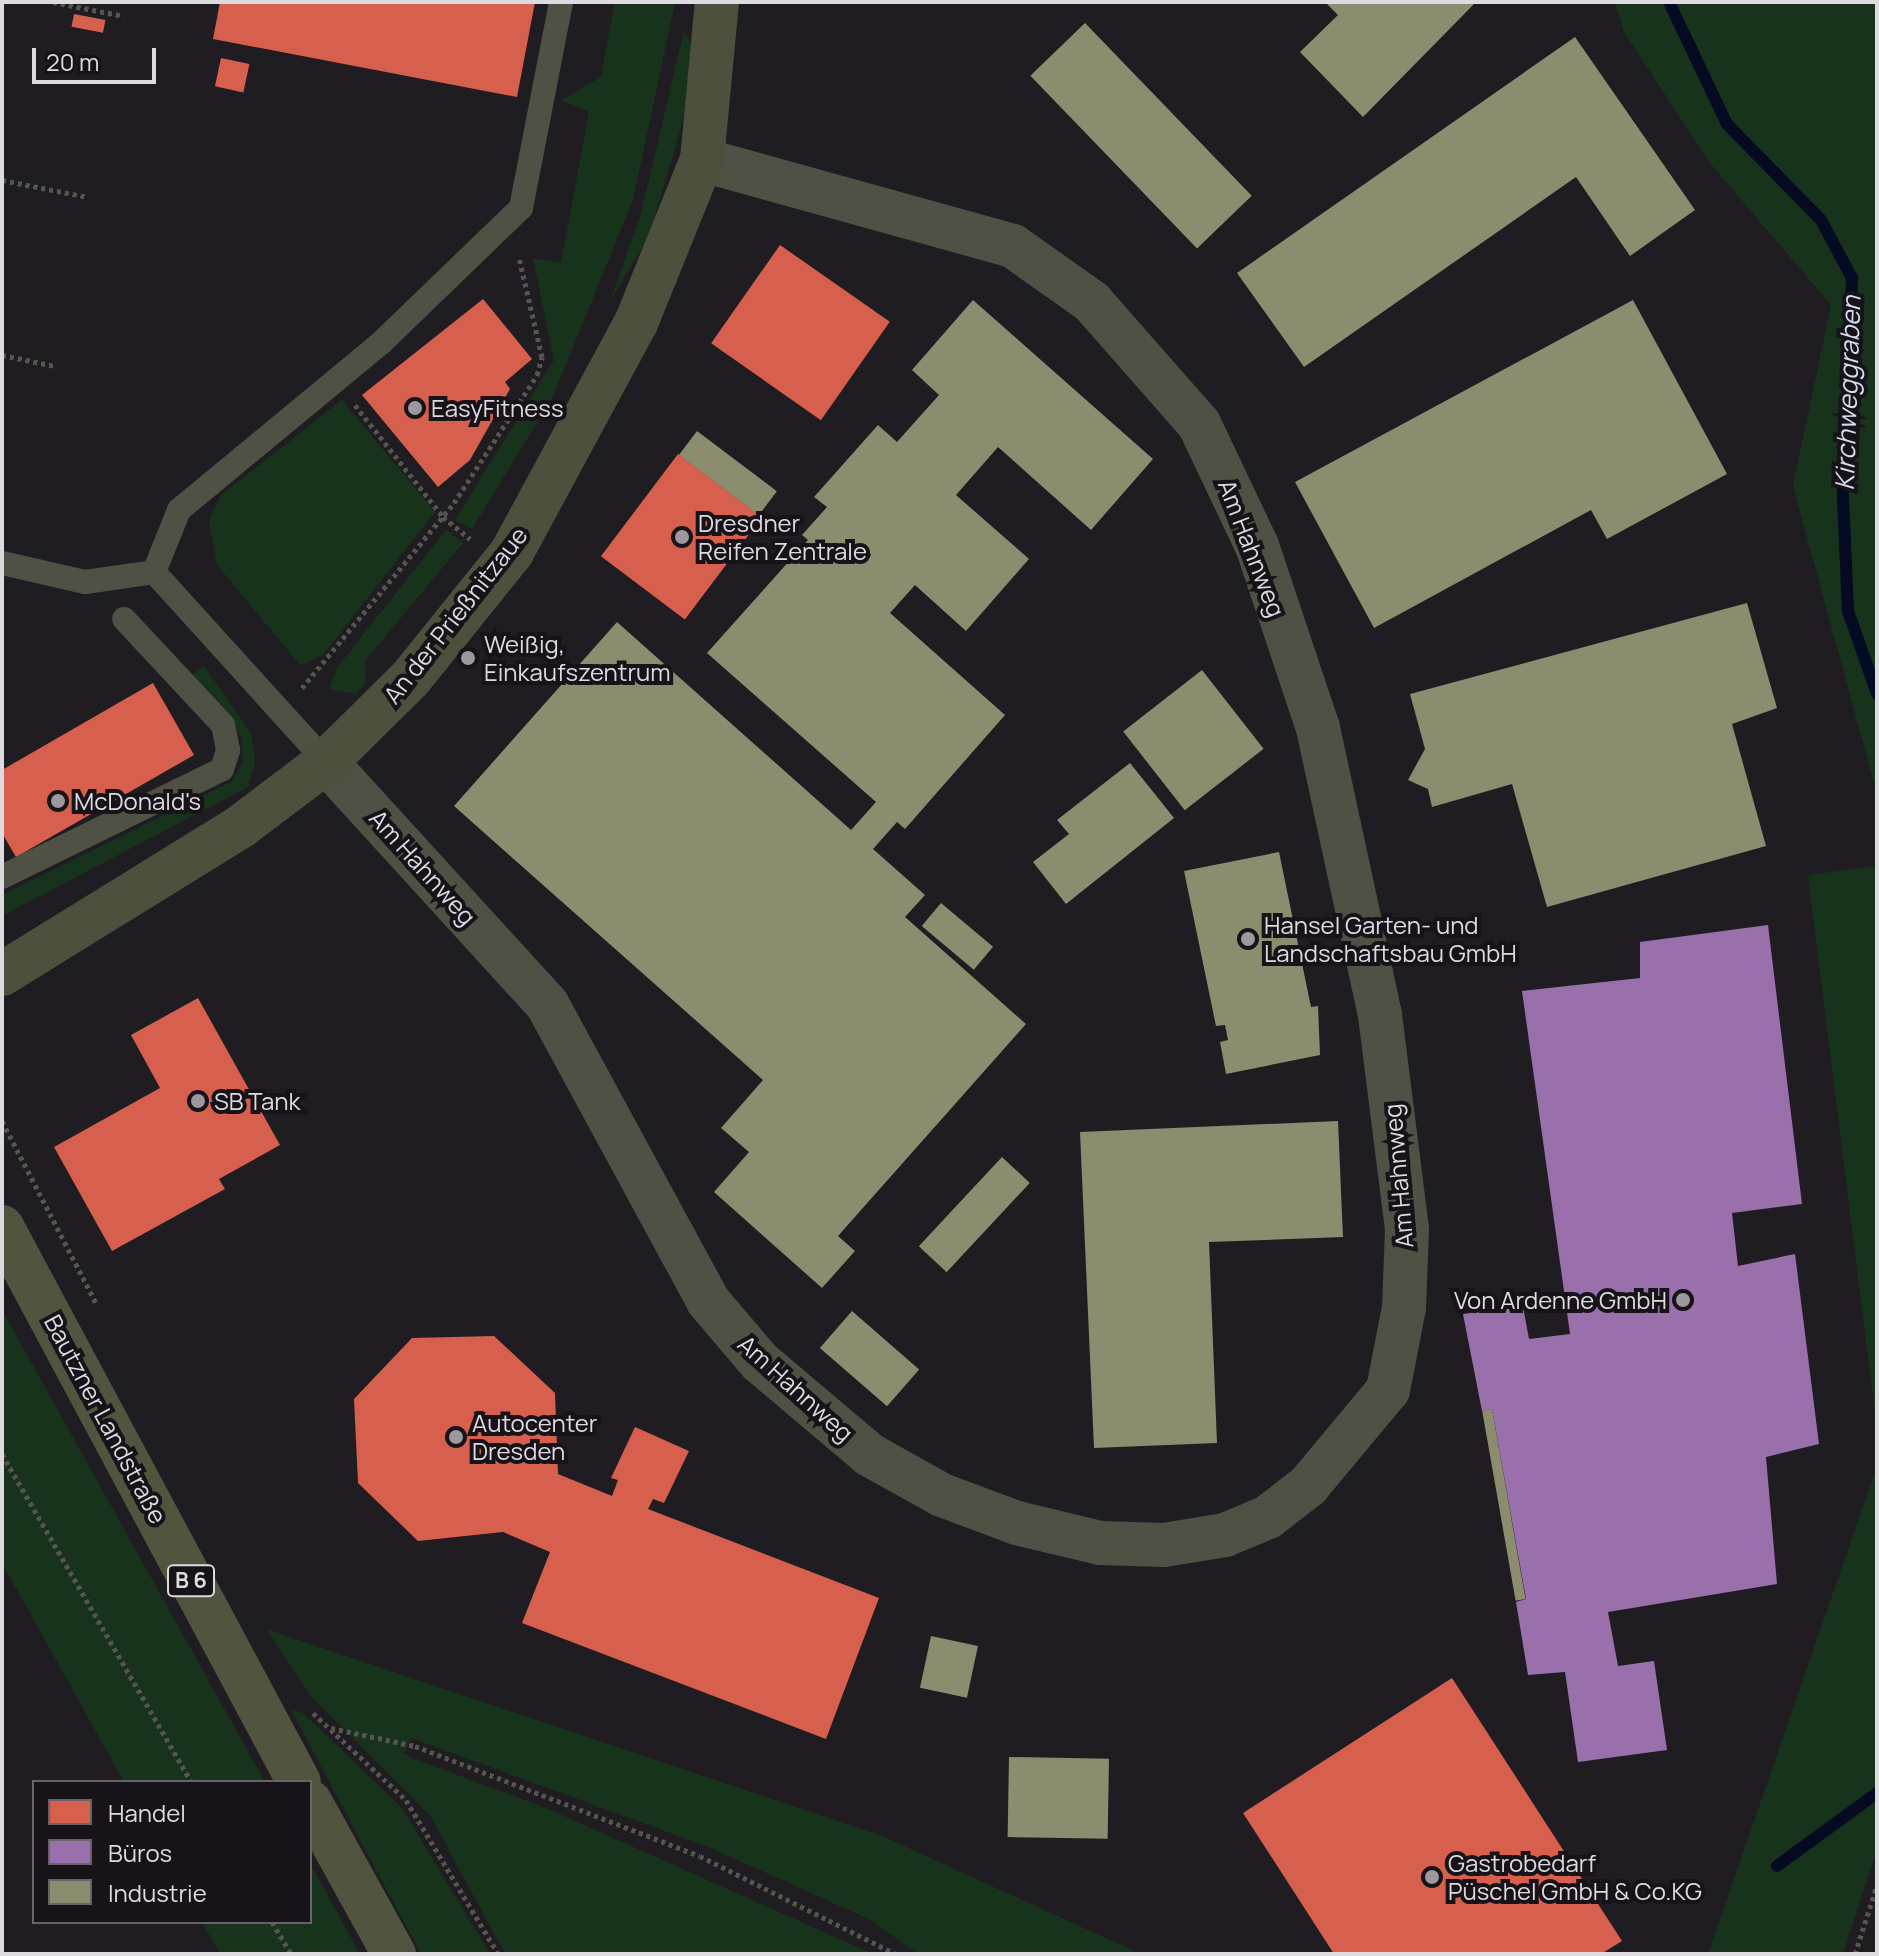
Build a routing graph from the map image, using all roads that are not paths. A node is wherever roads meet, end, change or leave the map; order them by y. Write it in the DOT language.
graph roads {
  1 [pos="561,2"];
  2 [pos="717,2"];
  3 [pos="702,160"];
  4 [pos="2,563"];
  5 [pos="154,572"];
  6 [pos="124,619"];
  7 [pos="326,762"];
  8 [pos="2,877"];
  9 [pos="4,974"];
  10 [pos="2,1227"];
  11 [pos="298,1780"];
  12 [pos="312,1806"];
  13 [pos="394,1954"];
  1 -- 5 [label="lane"];
  2 -- 3 [label="street, An der Prießnitzaue"];
  3 -- 7 [label="street, An der Prießnitzaue"];
  3 -- 7 [label="street, Am Hahnweg"];
  4 -- 5 [label="lane"];
  5 -- 7 [label="lane"];
  6 -- 8 [label="lane"];
  7 -- 9 [label="street, An der Prießnitzaue"];
  10 -- 11 [label="main road, Bautzner Landstraße / B 6"];
  12 -- 13 [label="main road"];
}
